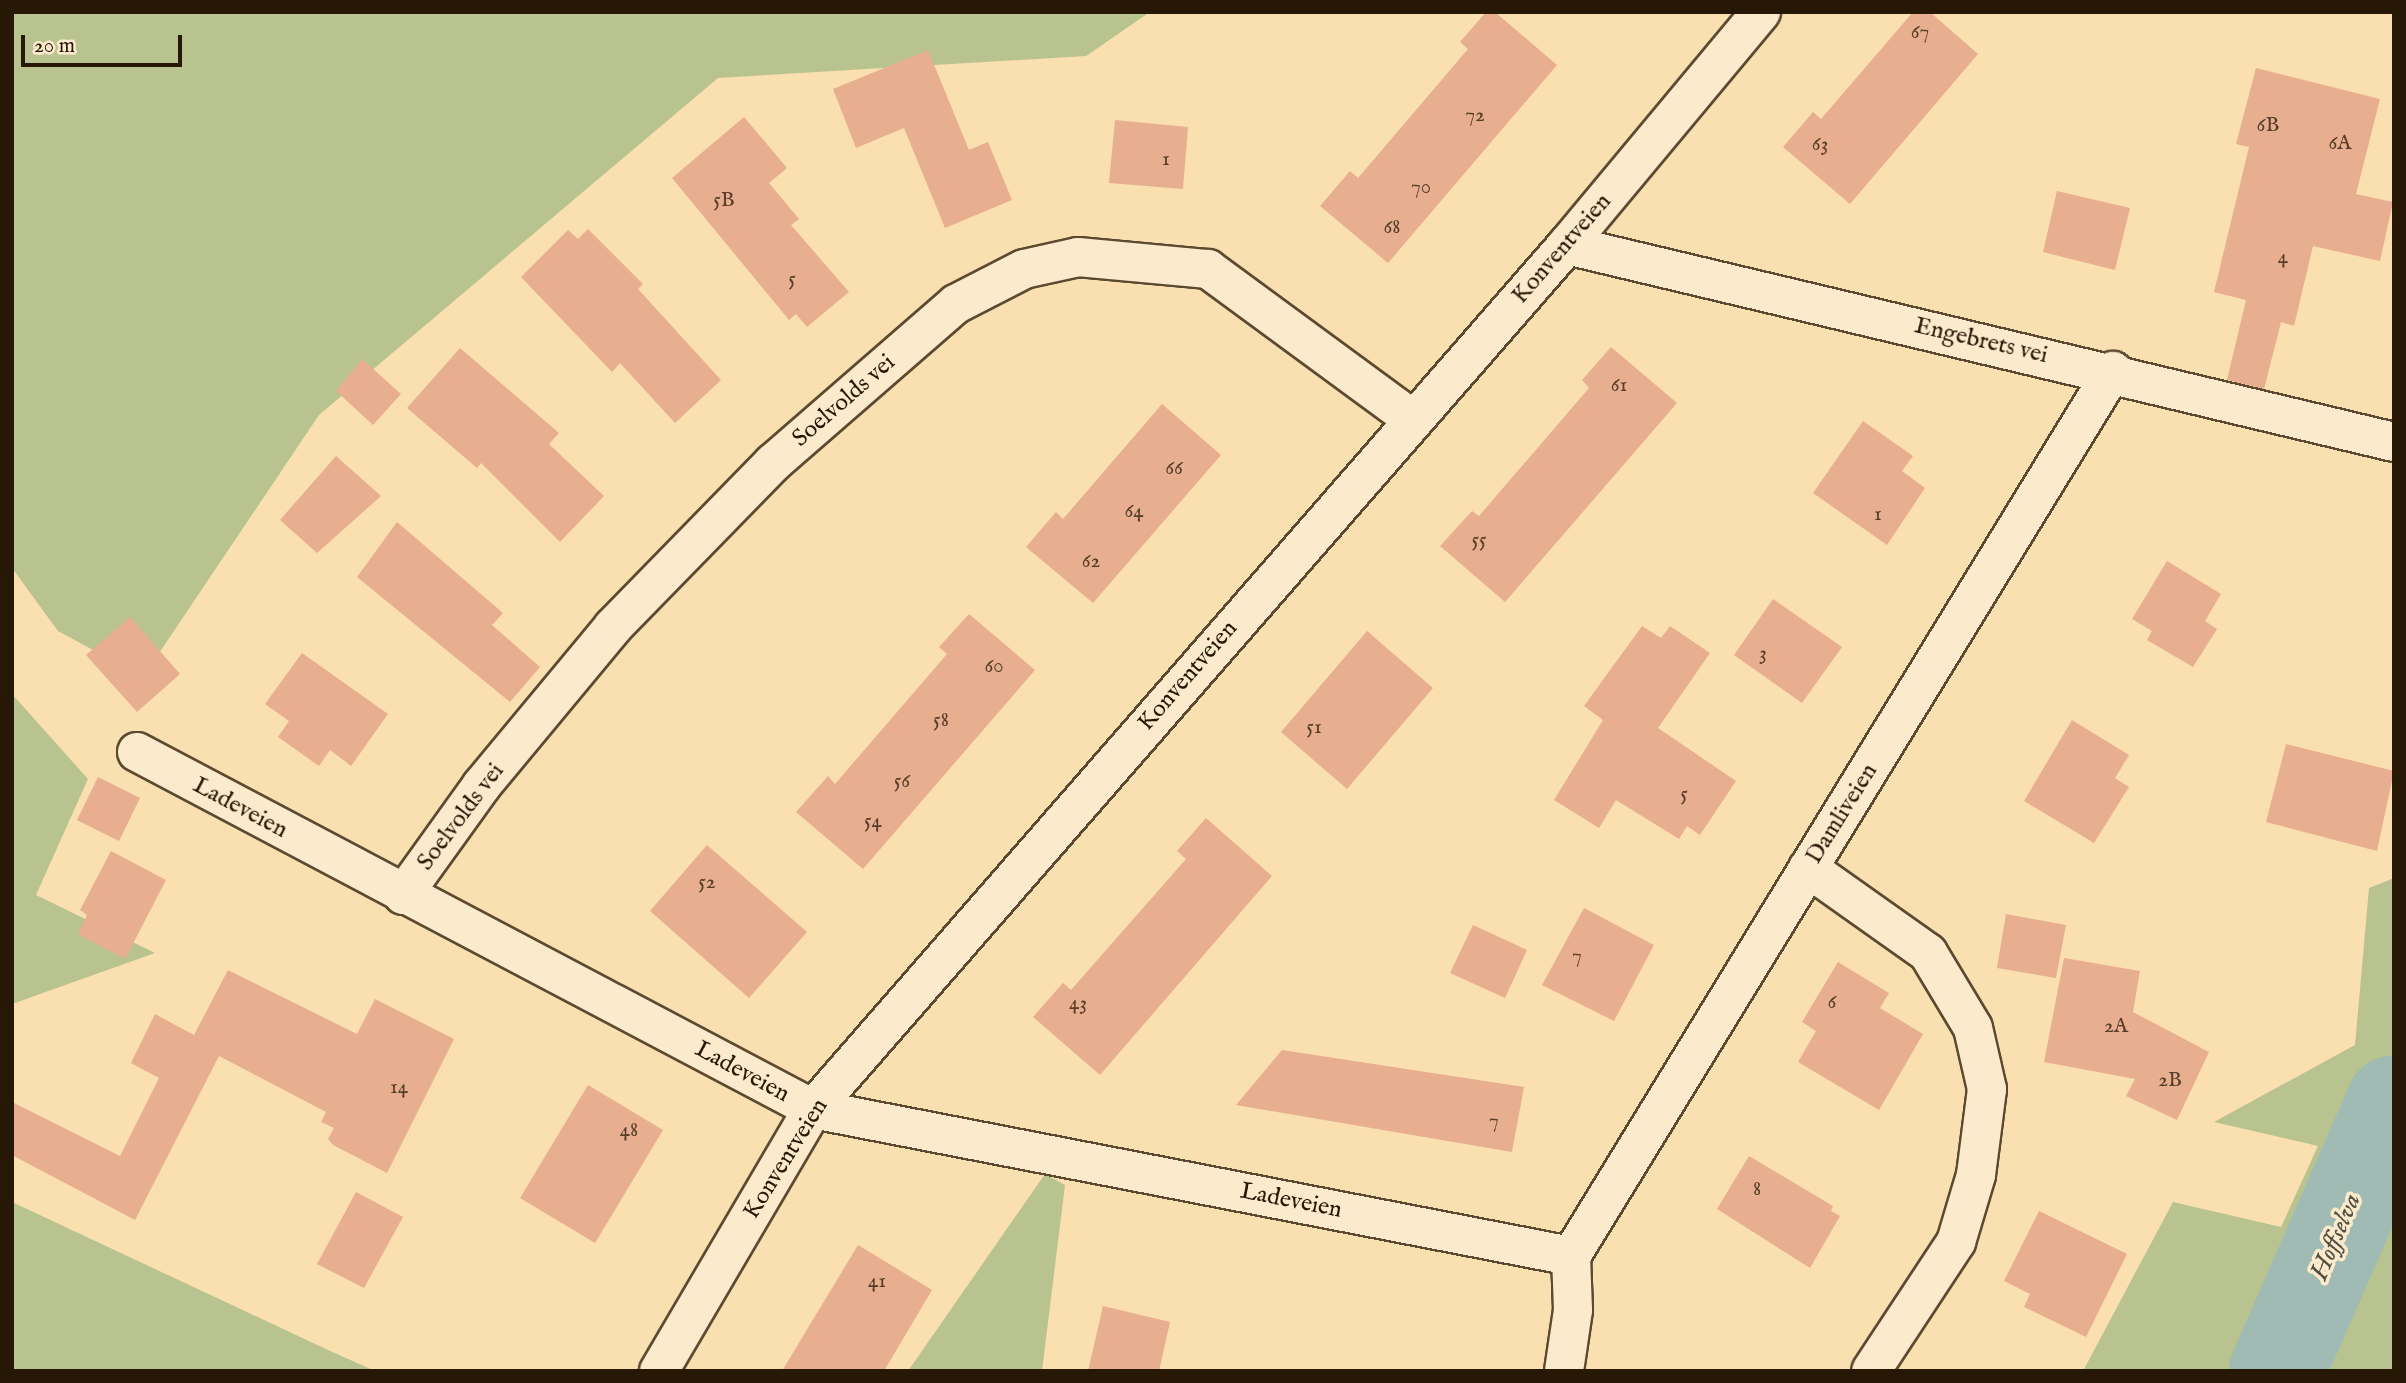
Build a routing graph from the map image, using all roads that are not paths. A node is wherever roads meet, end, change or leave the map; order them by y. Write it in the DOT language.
graph roads {
  1 [pos="1755,14"];
  2 [pos="1567,245"];
  3 [pos="2113,372"];
  4 [pos="1412,419"];
  5 [pos="2394,442"];
  6 [pos="137,752"];
  7 [pos="1808,868"];
  8 [pos="403,895"];
  9 [pos="813,1109"];
  10 [pos="1571,1256"];
  11 [pos="659,1371"];
  12 [pos="1564,1371"];
  13 [pos="1871,1371"];
  1 -- 2 [label="street, Konventveien"];
  2 -- 3 [label="street, Engebrets vei"];
  2 -- 4 [label="street, Konventveien"];
  3 -- 5 [label="street, Engebrets vei"];
  3 -- 7 [label="street, Damliveien"];
  4 -- 8 [label="street, Soelvolds vei"];
  4 -- 9 [label="street, Konventveien"];
  6 -- 8 [label="street, Ladeveien"];
  7 -- 10 [label="street, Damliveien"];
  7 -- 13 [label="street"];
  8 -- 9 [label="street, Ladeveien"];
  9 -- 10 [label="street, Ladeveien"];
  9 -- 11 [label="street, Konventveien"];
  10 -- 12 [label="street"];
}
